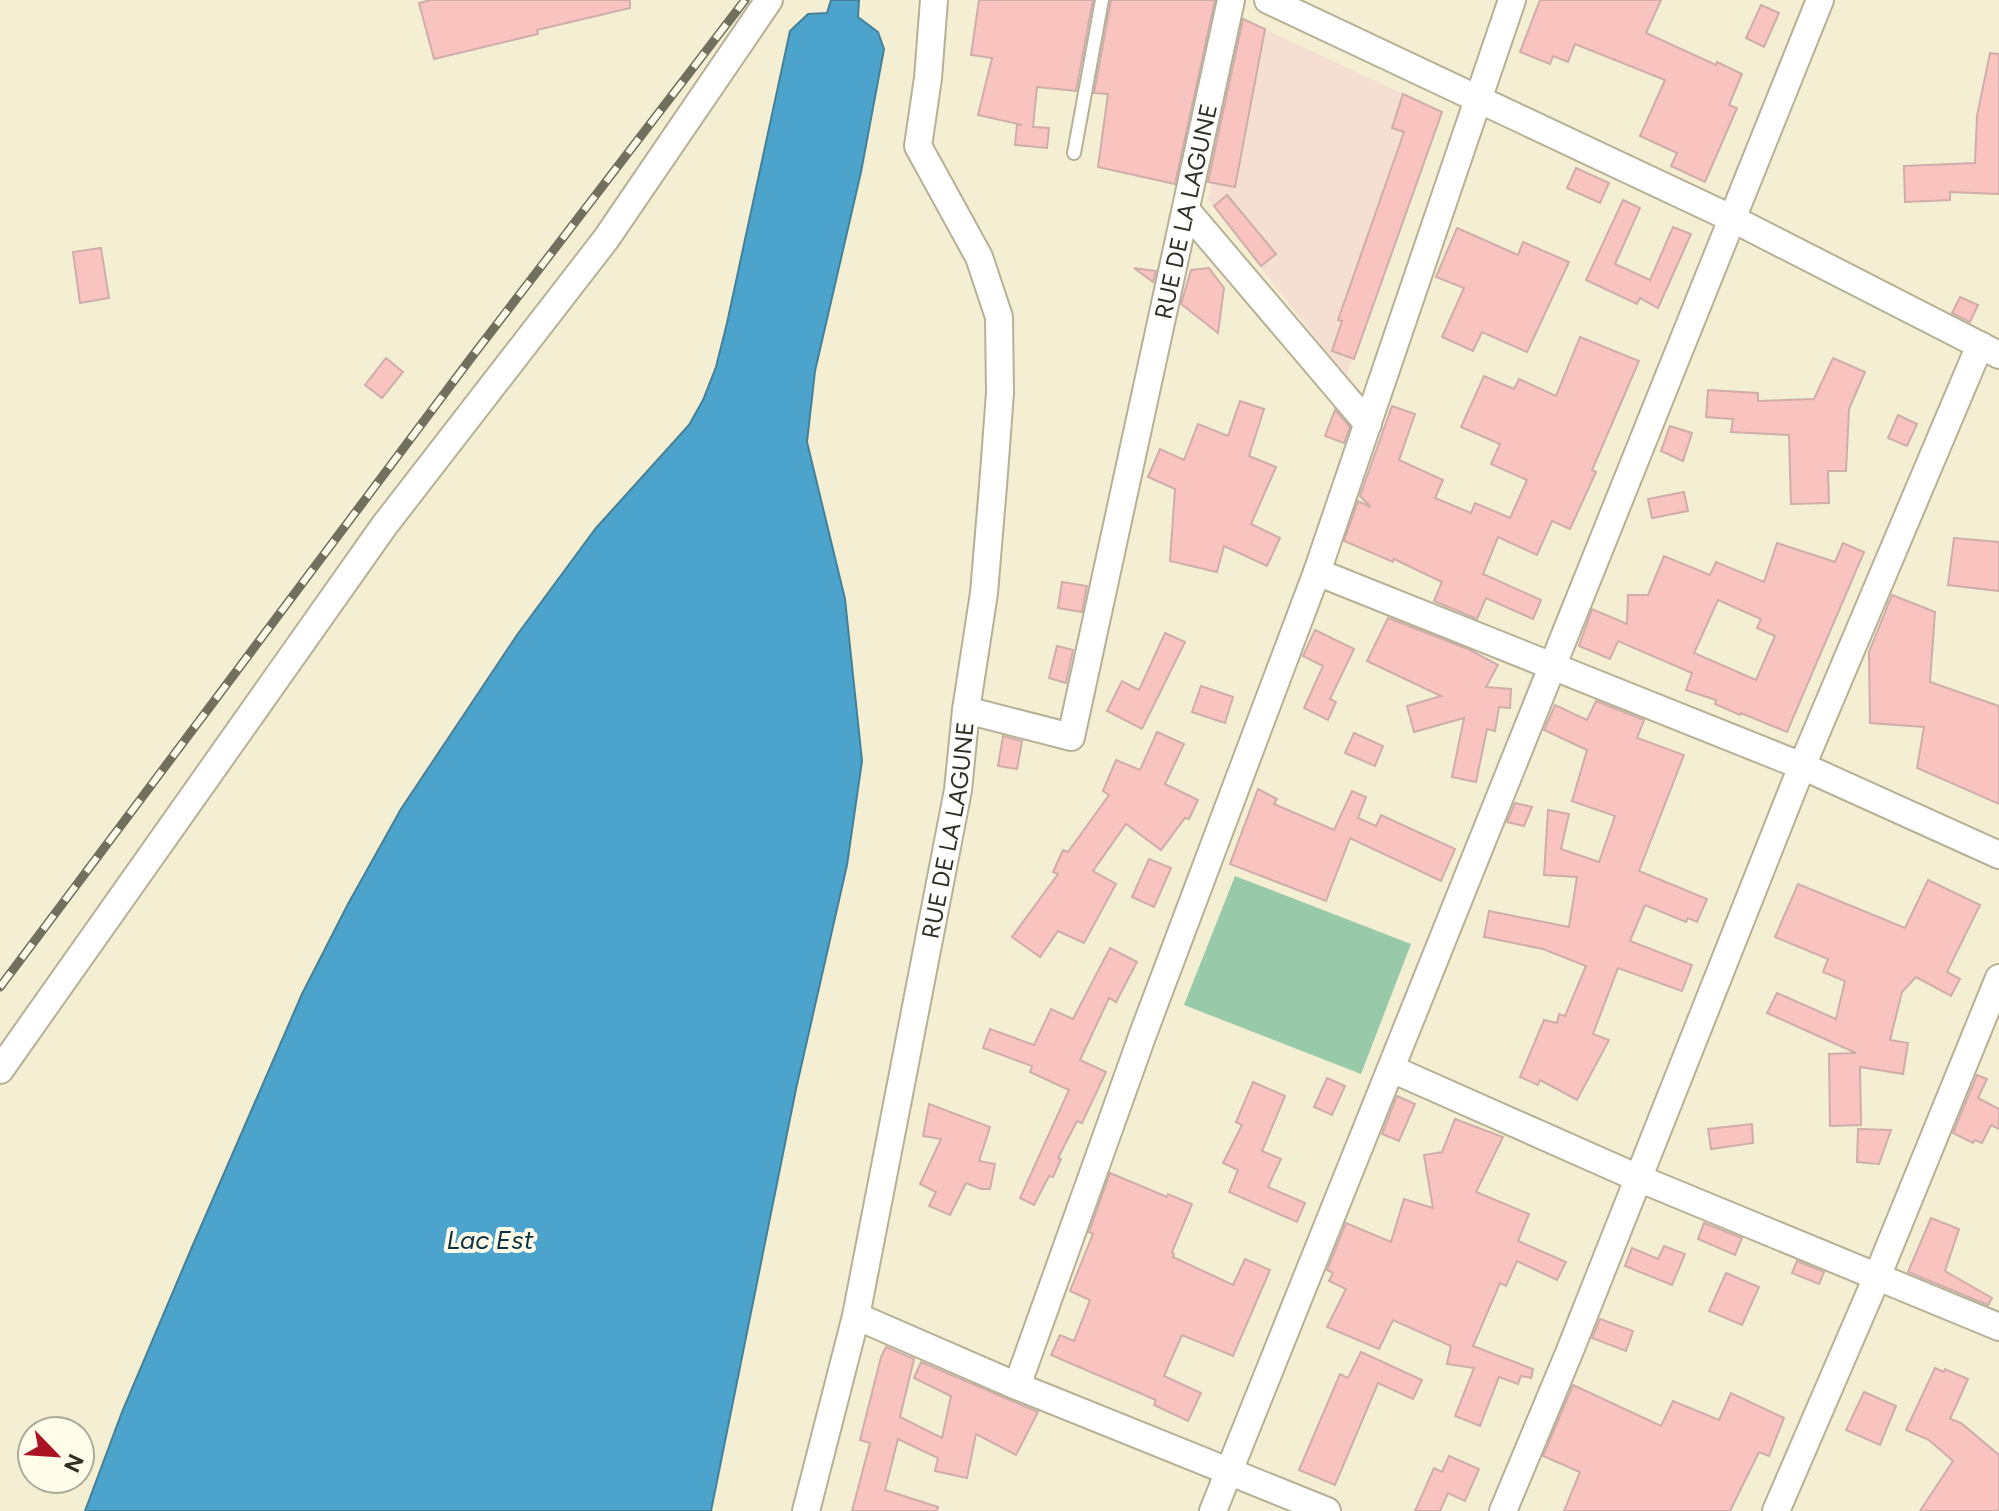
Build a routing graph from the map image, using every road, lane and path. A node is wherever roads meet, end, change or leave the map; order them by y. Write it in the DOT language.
graph roads {
  1 [pos="769,0"];
  2 [pos="934,0"];
  3 [pos="1102,0"];
  4 [pos="1231,0"];
  5 [pos="1268,0"];
  6 [pos="1512,0"];
  7 [pos="1820,0"];
  8 [pos="1477,98"];
  9 [pos="1074,153"];
  10 [pos="1187,211"];
  11 [pos="1733,219"];
  12 [pos="1990,350"];
  13 [pos="1368,424"];
  14 [pos="1317,572"];
  15 [pos="1555,665"];
  16 [pos="966,710"];
  17 [pos="1802,766"];
  18 [pos="1999,855"];
  19 [pos="1999,978"];
  20 [pos="1392,1069"];
  21 [pos="0,1070"];
  22 [pos="1638,1178"];
  23 [pos="1877,1277"];
  24 [pos="856,1316"];
  25 [pos="1999,1327"];
  26 [pos="1017,1386"];
  27 [pos="1230,1471"];
  28 [pos="806,1511"];
  29 [pos="1213,1511"];
  30 [pos="1327,1511"];
  31 [pos="1503,1511"];
  32 [pos="1776,1511"];
  1 -- 21 [label="street"];
  2 -- 16 [label="street"];
  3 -- 9 [label="lane"];
  4 -- 10 [label="street, RUE DE LA LAGUNE"];
  5 -- 8 [label="street"];
  6 -- 8 [label="street"];
  7 -- 11 [label="street"];
  8 -- 11 [label="street"];
  8 -- 13 [label="street"];
  10 -- 13 [label="street"];
  10 -- 16 [label="street, RUE DE LA LAGUNE"];
  11 -- 12 [label="street"];
  11 -- 15 [label="street"];
  12 -- 17 [label="street"];
  13 -- 14 [label="street"];
  14 -- 15 [label="street"];
  14 -- 26 [label="street"];
  15 -- 17 [label="street"];
  15 -- 20 [label="street"];
  16 -- 24 [label="street, RUE DE LA LAGUNE"];
  17 -- 18 [label="street"];
  17 -- 22 [label="street"];
  19 -- 23 [label="street"];
  20 -- 22 [label="street"];
  20 -- 27 [label="street"];
  22 -- 23 [label="street"];
  22 -- 31 [label="street"];
  23 -- 25 [label="street"];
  23 -- 32 [label="street"];
  24 -- 26 [label="street"];
  24 -- 28 [label="street, RUE DE LA LAGUNE"];
  26 -- 27 [label="street"];
  27 -- 29 [label="street"];
  27 -- 30 [label="street"];
}
